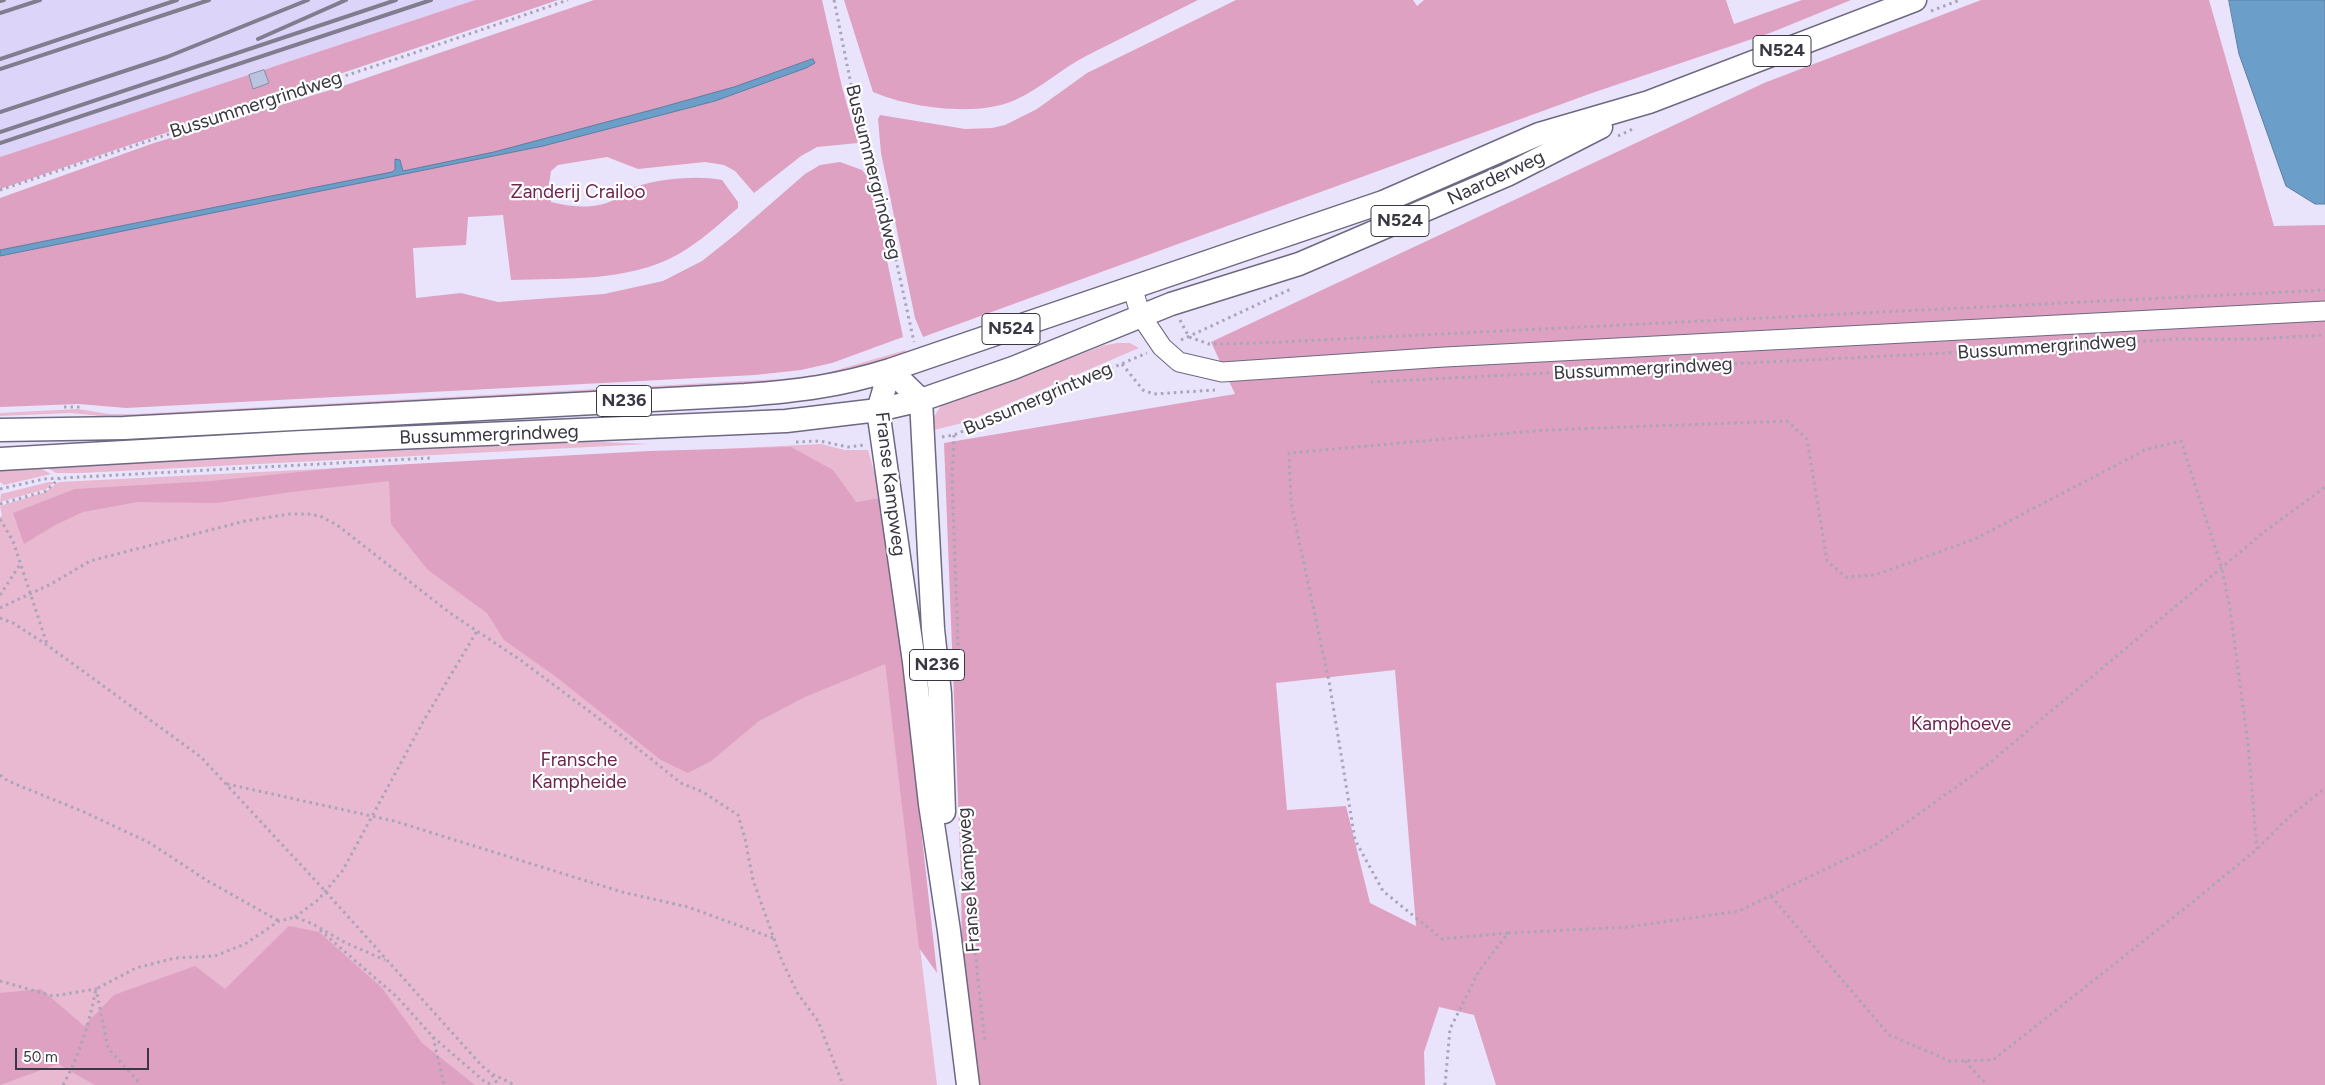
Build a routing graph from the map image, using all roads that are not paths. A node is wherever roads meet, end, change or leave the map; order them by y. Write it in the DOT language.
graph roads {
  1 [pos="1916,0"];
  2 [pos="1649,102"];
  3 [pos="1132,287"];
  4 [pos="2325,311"];
  5 [pos="1141,316"];
  6 [pos="890,370"];
  7 [pos="921,400"];
  8 [pos="878,410"];
  9 [pos="0,430"];
  10 [pos="0,459"];
  11 [pos="949,930"];
  12 [pos="968,1085"];
  1 -- 2 [label="main road, Naarderweg / N524"];
  2 -- 3 [label="main road, Naarderweg / N524"];
  2 -- 5 [label="main road, Naarderweg / N524"];
  3 -- 5 [label="street, Bussummergrindweg"];
  3 -- 6 [label="main road, Bussummergrindweg / N524"];
  4 -- 5 [label="street, Bussummergrindweg"];
  5 -- 7 [label="main road, Bussummergrindweg / N524"];
  6 -- 7 [label="main road, Franse Kampweg"];
  6 -- 8 [label="main road, Franse Kampweg / N236"];
  6 -- 9 [label="main road, Bussummergrindweg / N236"];
  7 -- 8 [label="main road, Bussummergrindweg / N236"];
  7 -- 11 [label="main road, Franse Kampweg / N236"];
  8 -- 10 [label="main road, Bussummergrindweg / N236"];
  8 -- 11 [label="main road, Franse Kampweg / N236"];
  11 -- 12 [label="main road, Franse Kampweg / N236"];
}
